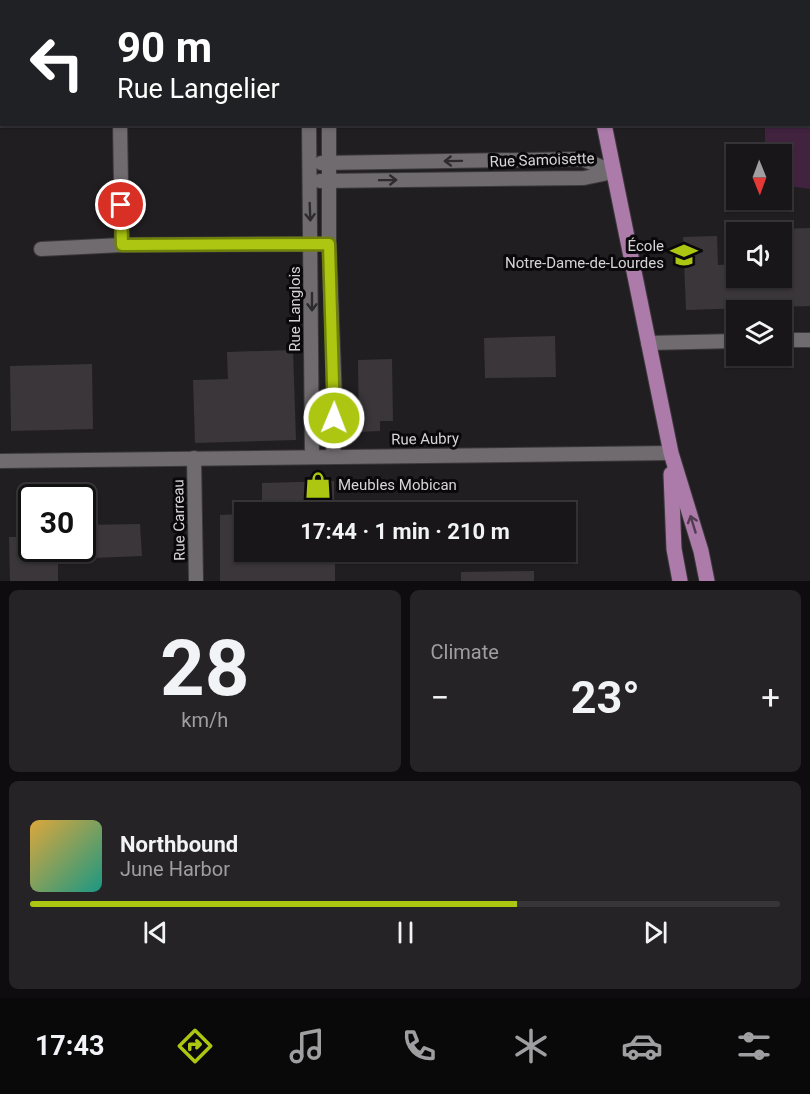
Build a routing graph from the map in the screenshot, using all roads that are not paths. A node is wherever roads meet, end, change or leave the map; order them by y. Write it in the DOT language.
graph roads {
  1 [pos="120,126"];
  2 [pos="309,126"];
  3 [pos="329,126"];
  4 [pos="604,126"];
  5 [pos="309,163"];
  6 [pos="330,163"];
  7 [pos="614,172"];
  8 [pos="309,181"];
  9 [pos="330,181"];
  10 [pos="311,244"];
  11 [pos="329,244"];
  12 [pos="122,245"];
  13 [pos="40,249"];
  14 [pos="792,340"];
  15 [pos="810,340"];
  16 [pos="726,341"];
  17 [pos="648,343"];
  18 [pos="670,453"];
  19 [pos="312,457"];
  20 [pos="333,457"];
  21 [pos="194,458"];
  22 [pos="0,461"];
  23 [pos="196,581"];
  24 [pos="680,581"];
  25 [pos="707,581"];
  1 -- 12 [label="street"];
  2 -- 5 [label="street, Rue Langlois"];
  3 -- 6 [label="street"];
  4 -- 7 [label="main road"];
  5 -- 6 [label="street, Rue Samoisette"];
  5 -- 8 [label="street, Rue Langlois"];
  7 -- 6 [label="street, Rue Samoisette, one-way"];
  6 -- 9 [label="street"];
  9 -- 7 [label="street, Rue Samoisette, one-way"];
  7 -- 17 [label="main road"];
  8 -- 9 [label="street, Rue Samoisette"];
  8 -- 10 [label="street, Rue Langlois, one-way"];
  9 -- 11 [label="street"];
  10 -- 11 [label="street"];
  10 -- 12 [label="street"];
  10 -- 19 [label="street, Rue Langlois, one-way"];
  11 -- 20 [label="street"];
  12 -- 13 [label="street"];
  14 -- 15 [label="street"];
  16 -- 17 [label="street"];
  17 -- 18 [label="main road"];
  18 -- 20 [label="street, Rue Aubry"];
  18 -- 24 [label="main road"];
  25 -- 18 [label="main road, one-way"];
  19 -- 20 [label="street, Rue Aubry"];
  19 -- 21 [label="street, Rue Aubry"];
  21 -- 22 [label="street, Rue Aubry"];
  21 -- 23 [label="street, Rue Carreau"];
}
